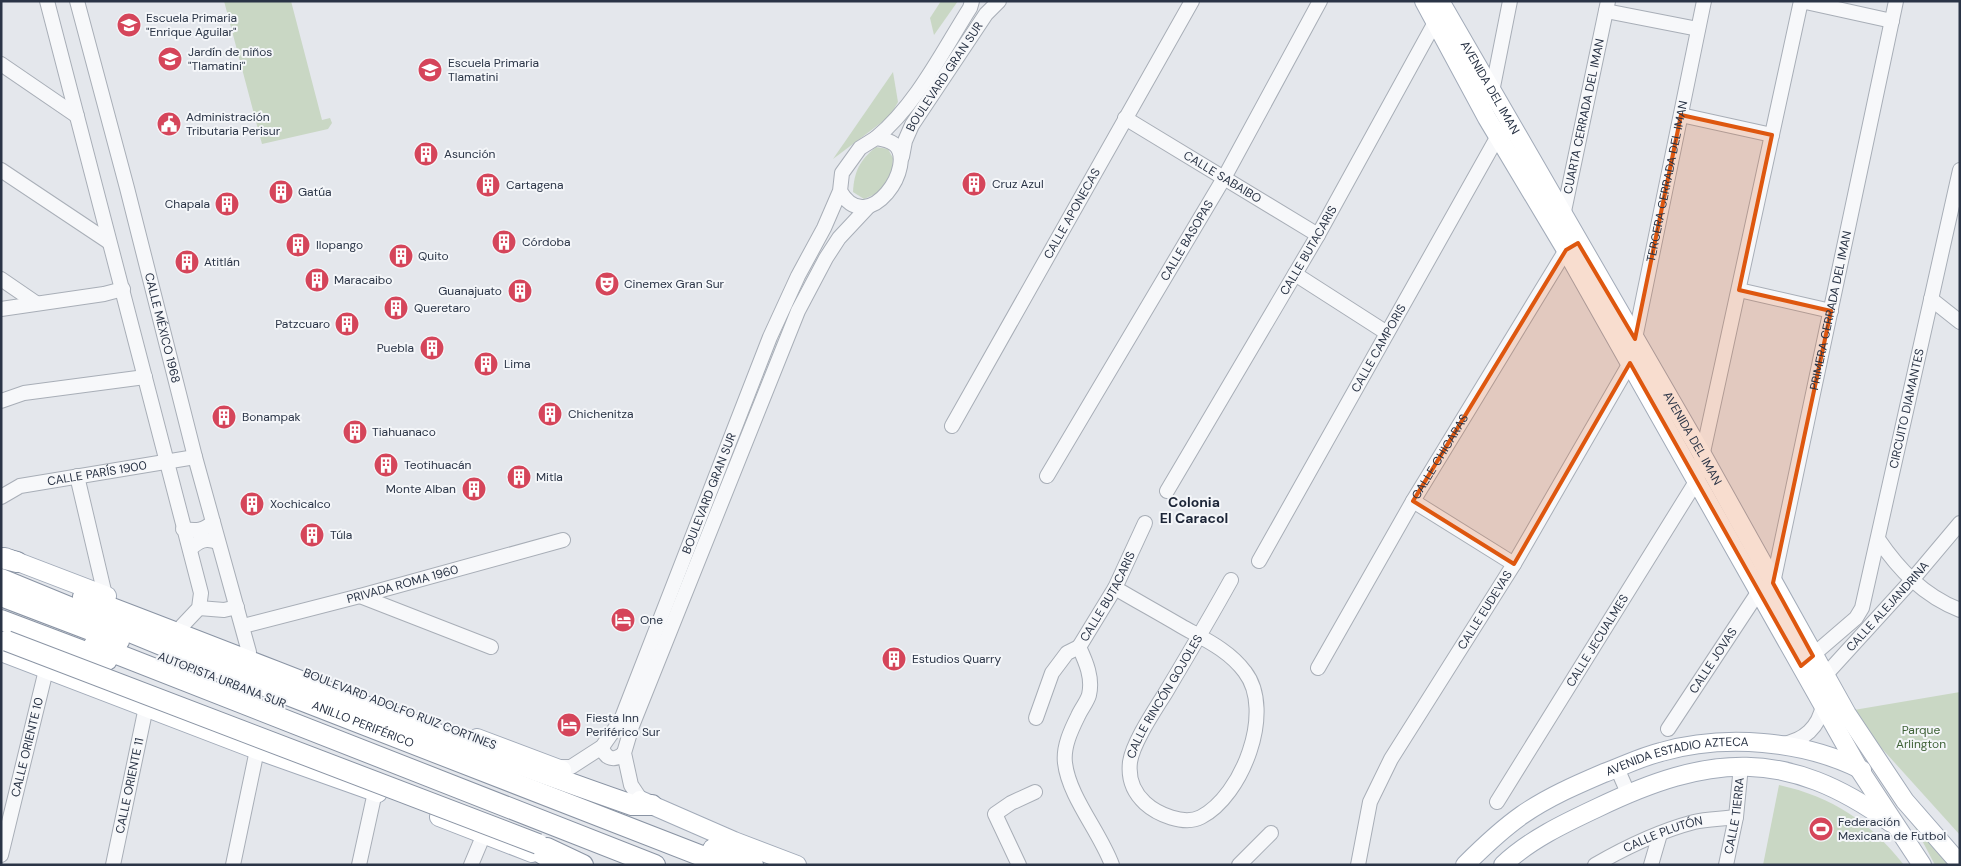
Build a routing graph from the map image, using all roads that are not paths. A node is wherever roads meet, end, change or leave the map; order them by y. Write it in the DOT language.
graph roads {
  1 [pos="47,1"];
  2 [pos="77,1"];
  3 [pos="972,1"];
  4 [pos="999,1"];
  5 [pos="1192,1"];
  6 [pos="1320,1"];
  7 [pos="1424,1"];
  8 [pos="1510,1"];
  9 [pos="1704,1"];
  10 [pos="1801,1"];
  11 [pos="1896,1"];
  12 [pos="1607,6"];
  13 [pos="1440,10"];
  14 [pos="1892,21"];
  15 [pos="1698,29"];
  16 [pos="1,64"];
  17 [pos="1492,93"];
  18 [pos="1681,115"];
  19 [pos="77,116"];
  20 [pos="1125,118"];
  21 [pos="1488,118"];
  22 [pos="1505,131"];
  23 [pos="1772,135"];
  24 [pos="876,138"];
  25 [pos="902,157"];
  26 [pos="1,170"];
  27 [pos="1960,170"];
  28 [pos="1224,178"];
  29 [pos="840,191"];
  30 [pos="1956,202"];
  31 [pos="868,208"];
  32 [pos="1557,220"];
  33 [pos="1318,235"];
  34 [pos="109,242"];
  35 [pos="1572,247"];
  36 [pos="1295,274"];
  37 [pos="1,279"];
  38 [pos="123,289"];
  39 [pos="1739,290"];
  40 [pos="1931,299"];
  41 [pos="36,303"];
  42 [pos="1,309"];
  43 [pos="1831,311"];
  44 [pos="1960,322"];
  45 [pos="1387,333"];
  46 [pos="1635,339"];
  47 [pos="1630,363"];
  48 [pos="145,376"];
  49 [pos="1,400"];
  50 [pos="952,426"];
  51 [pos="1703,456"];
  52 [pos="195,457"];
  53 [pos="166,463"];
  54 [pos="76,476"];
  55 [pos="1047,476"];
  56 [pos="1697,480"];
  57 [pos="710,490"];
  58 [pos="1167,490"];
  59 [pos="724,496"];
  60 [pos="1,497"];
  61 [pos="1414,501"];
  62 [pos="214,522"];
  63 [pos="1145,522"];
  64 [pos="1960,523"];
  65 [pos="183,529"];
  66 [pos="1878,539"];
  67 [pos="562,540"];
  68 [pos="218,542"];
  69 [pos="190,549"];
  70 [pos="5,561"];
  71 [pos="1258,561"];
  72 [pos="1514,564"];
  73 [pos="1,579"];
  74 [pos="1231,580"];
  75 [pos="1912,580"];
  76 [pos="1766,587"];
  77 [pos="1115,588"];
  78 [pos="105,595"];
  79 [pos="1,596"];
  80 [pos="360,596"];
  81 [pos="237,607"];
  82 [pos="1,608"];
  83 [pos="199,608"];
  84 [pos="1960,610"];
  85 [pos="1856,618"];
  86 [pos="1,620"];
  87 [pos="182,626"];
  88 [pos="243,626"];
  89 [pos="1868,629"];
  90 [pos="1200,636"];
  91 [pos="1,639"];
  92 [pos="491,647"];
  93 [pos="1079,647"];
  94 [pos="1,652"];
  95 [pos="249,652"];
  96 [pos="1807,661"];
  97 [pos="1318,668"];
  98 [pos="46,670"];
  99 [pos="1819,682"];
  100 [pos="1823,705"];
  101 [pos="146,707"];
  102 [pos="1036,718"];
  103 [pos="1668,729"];
  104 [pos="453,741"];
  105 [pos="326,742"];
  106 [pos="1777,745"];
  107 [pos="602,747"];
  108 [pos="491,749"];
  109 [pos="257,750"];
  110 [pos="624,753"];
  111 [pos="1741,766"];
  112 [pos="554,767"];
  113 [pos="1617,768"];
  114 [pos="1859,769"];
  115 [pos="574,789"];
  116 [pos="376,792"];
  117 [pos="1035,792"];
  118 [pos="1628,793"];
  119 [pos="1905,801"];
  120 [pos="647,802"];
  121 [pos="1497,802"];
  122 [pos="1736,817"];
  123 [pos="1901,831"];
  124 [pos="1271,833"];
  125 [pos="484,834"];
  126 [pos="1660,834"];
  127 [pos="1,854"];
  128 [pos="560,864"];
  129 [pos="1960,864"];
  130 [pos="113,865"];
  131 [pos="233,865"];
  132 [pos="359,865"];
  133 [pos="471,865"];
  134 [pos="583,865"];
  135 [pos="633,865"];
  136 [pos="655,865"];
  137 [pos="694,865"];
  138 [pos="725,865"];
  139 [pos="753,865"];
  140 [pos="797,865"];
  141 [pos="1019,865"];
  142 [pos="1112,865"];
  143 [pos="1239,865"];
  144 [pos="1358,865"];
  145 [pos="1465,865"];
  146 [pos="1503,865"];
  147 [pos="1595,865"];
  148 [pos="1652,865"];
  149 [pos="1726,865"];
  150 [pos="1922,865"];
  1 -- 19 [label="street"];
  2 -- 52 [label="street, CALLE MÉXICO 1968"];
  3 -- 24 [label="street, BOULEVARD GRAN SUR"];
  4 -- 25 [label="street, BOULEVARD GRAN SUR"];
  5 -- 20 [label="street, CALLE APONECAS"];
  6 -- 28 [label="street, CALLE BASOPAS"];
  7 -- 13 [label="main road, AVENIDA DEL IMAN"];
  8 -- 17 [label="street"];
  9 -- 15 [label="street, TERCERA CERRADA DEL IMAN"];
  10 -- 14 [label="street"];
  10 -- 23 [label="street, CALLE JECUALMES"];
  11 -- 14 [label="street, PRIMERA CERRADA DEL IMAN"];
  12 -- 15 [label="street"];
  12 -- 32 [label="street, CUARTA CERRADA DEL IMAN"];
  13 -- 17 [label="main road, AVENIDA DEL IMAN"];
  13 -- 21 [label="main road, AVENIDA DEL IMAN"];
  13 -- 33 [label="street, CALLE BUTACARIS"];
  14 -- 43 [label="street, PRIMERA CERRADA DEL IMAN"];
  15 -- 18 [label="street, TERCERA CERRADA DEL IMAN"];
  16 -- 19 [label="street"];
  17 -- 21 [label="street"];
  17 -- 22 [label="main road, AVENIDA DEL IMAN"];
  18 -- 23 [label="street"];
  18 -- 46 [label="street, TERCERA CERRADA DEL IMAN"];
  19 -- 34 [label="street"];
  20 -- 28 [label="street, CALLE SABAIBO"];
  20 -- 50 [label="street, CALLE APONECAS"];
  21 -- 22 [label="main road, AVENIDA DEL IMAN"];
  22 -- 32 [label="main road, AVENIDA DEL IMAN"];
  22 -- 45 [label="street, CALLE CAMPORIS"];
  23 -- 39 [label="street, CALLE JECUALMES"];
  24 -- 25 [label="street"];
  24 -- 29 [label="street"];
  25 -- 31 [label="street"];
  26 -- 34 [label="street"];
  27 -- 30 [label="street, CIRCUITO DIAMANTES"];
  28 -- 33 [label="street, CALLE SABAIBO"];
  28 -- 55 [label="street, CALLE BASOPAS"];
  29 -- 31 [label="street"];
  29 -- 57 [label="street, BOULEVARD GRAN SUR"];
  30 -- 40 [label="street, CIRCUITO DIAMANTES"];
  31 -- 59 [label="street, BOULEVARD GRAN SUR"];
  32 -- 35 [label="main road, AVENIDA DEL IMAN"];
  33 -- 36 [label="street, CALLE BUTACARIS"];
  34 -- 38 [label="street"];
  35 -- 46 [label="main road, AVENIDA DEL IMAN"];
  35 -- 47 [label="main road, AVENIDA DEL IMAN"];
  35 -- 61 [label="street, CALLE CHICARAS"];
  36 -- 45 [label="street"];
  36 -- 58 [label="street, CALLE BUTACARIS"];
  37 -- 41 [label="street"];
  38 -- 41 [label="street"];
  38 -- 48 [label="street"];
  39 -- 43 [label="street"];
  39 -- 51 [label="street, CALLE JECUALMES"];
  40 -- 44 [label="street"];
  40 -- 66 [label="street, CIRCUITO DIAMANTES"];
  41 -- 42 [label="street"];
  43 -- 76 [label="street, PRIMERA CERRADA DEL IMAN"];
  45 -- 71 [label="street, CALLE CAMPORIS"];
  46 -- 47 [label="street, TERCERA CERRADA DEL IMAN"];
  46 -- 51 [label="main road, AVENIDA DEL IMAN"];
  47 -- 56 [label="main road, AVENIDA DEL IMAN"];
  47 -- 72 [label="street, CALLE EUDEVAS"];
  48 -- 49 [label="street"];
  48 -- 53 [label="street"];
  51 -- 56 [label="street, CALLE JECUALMES"];
  51 -- 76 [label="main road, AVENIDA DEL IMAN"];
  52 -- 53 [label="street, CALLE PARÍS 1900"];
  52 -- 62 [label="street, CALLE MÉXICO 1968"];
  53 -- 54 [label="street, CALLE PARÍS 1900"];
  53 -- 65 [label="street"];
  54 -- 60 [label="street, CALLE PARÍS 1900"];
  54 -- 78 [label="street"];
  56 -- 76 [label="main road, AVENIDA DEL IMAN"];
  56 -- 121 [label="street, CALLE JECUALMES"];
  57 -- 59 [label="street"];
  57 -- 59 [label="street"];
  57 -- 107 [label="street, BOULEVARD GRAN SUR"];
  59 -- 110 [label="street, BOULEVARD GRAN SUR"];
  61 -- 72 [label="street"];
  61 -- 97 [label="street, CALLE CHICARAS"];
  62 -- 65 [label="street"];
  62 -- 68 [label="street, CALLE MÉXICO 1968"];
  63 -- 77 [label="street, CALLE BUTACARIS"];
  64 -- 75 [label="street, CALLE ALEJANDRINA"];
  65 -- 69 [label="street"];
  66 -- 75 [label="street"];
  66 -- 85 [label="street, CALLE ALEJANDRINA"];
  67 -- 80 [label="street, PRIVADA ROMA 1960"];
  68 -- 69 [label="street"];
  68 -- 81 [label="street, CALLE MÉXICO 1968"];
  69 -- 83 [label="street"];
  70 -- 78 [label="main road, BOULEVARD ADOLFO RUIZ CORTINES"];
  70 -- 104 [label="highway"];
  72 -- 144 [label="street, CALLE EUDEVAS"];
  73 -- 138 [label="highway, ANILLO PERIFÉRICO"];
  74 -- 90 [label="street"];
  75 -- 84 [label="street"];
  75 -- 89 [label="street, CALLE ALEJANDRINA"];
  76 -- 96 [label="main road, AVENIDA DEL IMAN"];
  76 -- 103 [label="street, CALLE JOVAS"];
  77 -- 90 [label="street, CALLE RINCÓN GOJOLES"];
  77 -- 93 [label="street, CALLE BUTACARIS"];
  78 -- 87 [label="main road, BOULEVARD ADOLFO RUIZ CORTINES"];
  79 -- 137 [label="highway, AUTOPISTA URBANA SUR"];
  80 -- 88 [label="street, PRIVADA ROMA 1960"];
  80 -- 92 [label="street"];
  81 -- 83 [label="street"];
  81 -- 88 [label="street, CALLE MÉXICO 1968"];
  82 -- 136 [label="highway, AUTOPISTA URBANA SUR"];
  83 -- 87 [label="street"];
  85 -- 89 [label="street"];
  85 -- 96 [label="street, CALLE ALEJANDRINA"];
  86 -- 105 [label="highway"];
  87 -- 95 [label="main road, BOULEVARD ADOLFO RUIZ CORTINES"];
  88 -- 95 [label="street, CALLE MÉXICO 1968"];
  89 -- 99 [label="street, CALLE ALEJANDRINA"];
  90 -- 90 [label="street, CALLE RINCÓN GOJOLES"];
  91 -- 134 [label="highway, bridge"];
  93 -- 102 [label="street"];
  93 -- 142 [label="street, CALLE BUTACARIS"];
  94 -- 98 [label="main road"];
  95 -- 108 [label="main road, BOULEVARD ADOLFO RUIZ CORTINES"];
  96 -- 99 [label="main road, AVENIDA DEL IMAN"];
  98 -- 101 [label="main road"];
  98 -- 127 [label="street, CALLE ORIENTE 10"];
  99 -- 100 [label="main road, AVENIDA DEL IMAN"];
  99 -- 119 [label="main road, AVENIDA DEL IMAN"];
  100 -- 106 [label="street"];
  100 -- 114 [label="main road, AVENIDA DEL IMAN"];
  101 -- 109 [label="main road"];
  101 -- 130 [label="street, CALLE ORIENTE 11"];
  104 -- 108 [label="highway"];
  104 -- 115 [label="highway"];
  105 -- 128 [label="highway"];
  105 -- 135 [label="highway"];
  106 -- 113 [label="main road, AVENIDA ESTADIO AZTECA"];
  106 -- 114 [label="main road, AVENIDA ESTADIO AZTECA"];
  107 -- 110 [label="street"];
  107 -- 112 [label="street, BOULEVARD GRAN SUR"];
  108 -- 112 [label="main road, BOULEVARD ADOLFO RUIZ CORTINES"];
  108 -- 115 [label="highway"];
  109 -- 116 [label="main road"];
  109 -- 131 [label="street"];
  110 -- 120 [label="street, BOULEVARD GRAN SUR"];
  111 -- 118 [label="main road, AVENIDA ESTADIO AZTECA"];
  111 -- 122 [label="street, CALLE TIERRA"];
  111 -- 123 [label="main road, AVENIDA ESTADIO AZTECA"];
  112 -- 120 [label="main road, BOULEVARD ADOLFO RUIZ CORTINES"];
  113 -- 118 [label="street"];
  113 -- 145 [label="main road, AVENIDA ESTADIO AZTECA"];
  114 -- 119 [label="main road, AVENIDA ESTADIO AZTECA"];
  114 -- 123 [label="main road, AVENIDA DEL IMAN"];
  115 -- 120 [label="highway"];
  115 -- 139 [label="highway"];
  116 -- 125 [label="main road"];
  116 -- 132 [label="street"];
  117 -- 141 [label="street"];
  118 -- 146 [label="main road, AVENIDA ESTADIO AZTECA"];
  119 -- 129 [label="main road, AVENIDA DEL IMAN"];
  120 -- 140 [label="main road, BOULEVARD ADOLFO RUIZ CORTINES"];
  122 -- 126 [label="street, CALLE PLUTÓN"];
  122 -- 149 [label="street, CALLE TIERRA"];
  123 -- 150 [label="main road, AVENIDA DEL IMAN"];
  124 -- 143 [label="street"];
  125 -- 128 [label="main road"];
  125 -- 133 [label="street"];
  126 -- 147 [label="street, CALLE PLUTÓN"];
  126 -- 148 [label="street"];
}
